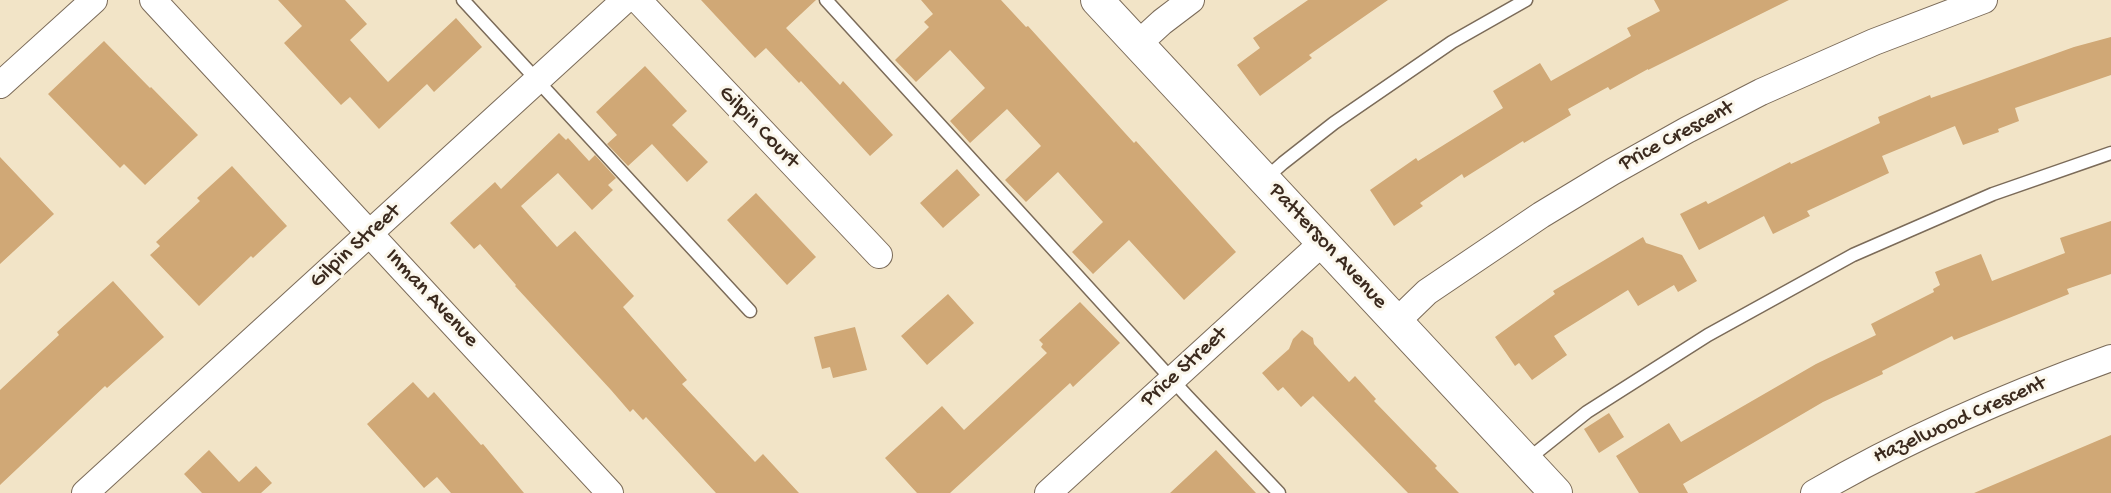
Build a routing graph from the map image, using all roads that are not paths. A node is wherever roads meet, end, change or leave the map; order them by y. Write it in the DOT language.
graph roads {
  1 [pos="94,0"];
  2 [pos="153,0"];
  3 [pos="463,0"];
  4 [pos="625,0"];
  5 [pos="638,0"];
  6 [pos="826,0"];
  7 [pos="1097,0"];
  8 [pos="1191,0"];
  9 [pos="1526,0"];
  10 [pos="1984,0"];
  11 [pos="1138,44"];
  12 [pos="537,80"];
  13 [pos="0,85"];
  14 [pos="2111,153"];
  15 [pos="1265,180"];
  16 [pos="370,234"];
  17 [pos="1322,243"];
  18 [pos="879,255"];
  19 [pos="750,311"];
  20 [pos="1396,322"];
  21 [pos="2111,358"];
  22 [pos="1172,379"];
  23 [pos="1527,460"];
  24 [pos="89,492"];
  25 [pos="610,493"];
  26 [pos="1048,493"];
  27 [pos="1279,493"];
  28 [pos="1556,493"];
  29 [pos="1814,493"];
  1 -- 13 [label="street"];
  2 -- 16 [label="street, Inman Avenue"];
  3 -- 12 [label="lane"];
  4 -- 12 [label="street, Gilpin Street"];
  5 -- 18 [label="street, Gilpin Court"];
  6 -- 22 [label="lane"];
  7 -- 11 [label="street, Patterson Avenue"];
  8 -- 11 [label="street"];
  9 -- 15 [label="lane"];
  10 -- 20 [label="street, Price Crescent"];
  11 -- 15 [label="street, Patterson Avenue"];
  12 -- 16 [label="street, Gilpin Street"];
  12 -- 19 [label="lane"];
  14 -- 23 [label="lane"];
  15 -- 17 [label="street, Patterson Avenue"];
  16 -- 24 [label="street, Gilpin Street"];
  16 -- 25 [label="street, Inman Avenue"];
  17 -- 20 [label="street, Patterson Avenue"];
  17 -- 22 [label="street, Price Street"];
  20 -- 23 [label="street, Patterson Avenue"];
  21 -- 29 [label="street, Hazelwood Crescent"];
  22 -- 26 [label="street, Price Street"];
  22 -- 27 [label="lane"];
  23 -- 28 [label="street, Patterson Avenue"];
}
